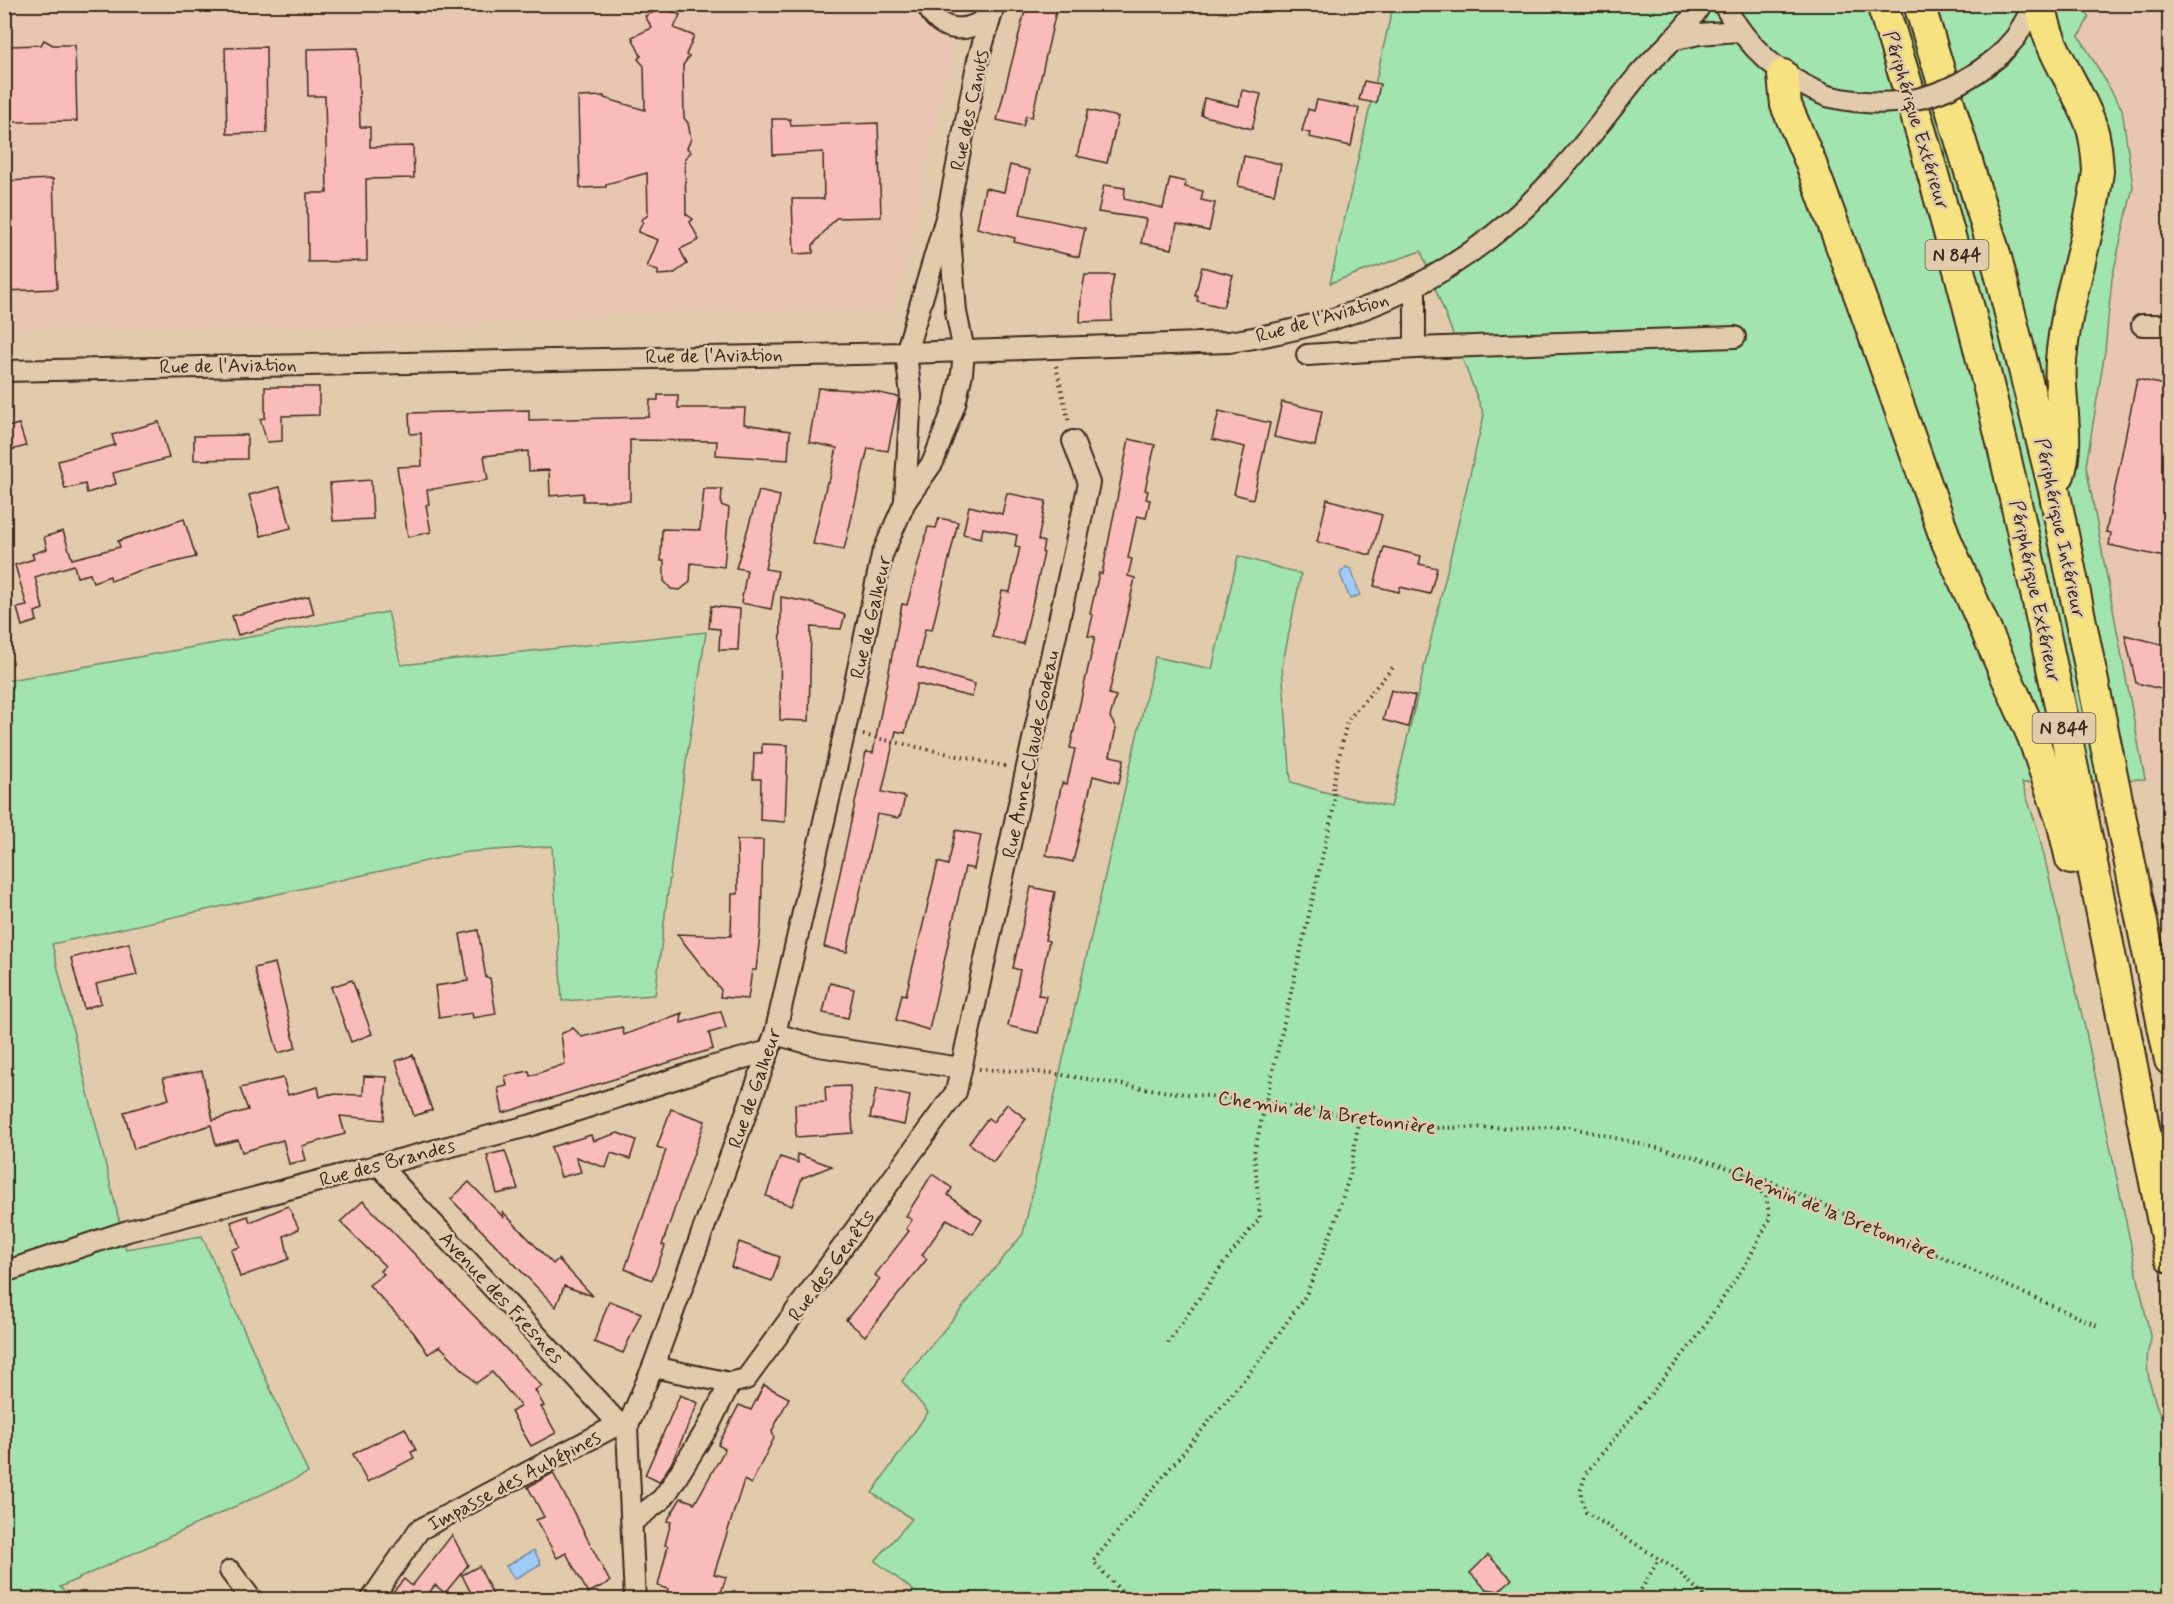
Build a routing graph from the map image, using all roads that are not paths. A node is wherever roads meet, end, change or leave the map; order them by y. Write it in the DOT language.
graph roads {
  1 [pos="927,4"];
  2 [pos="1701,4"];
  3 [pos="1724,4"];
  4 [pos="1882,4"];
  5 [pos="1919,4"];
  6 [pos="2035,4"];
  7 [pos="2041,4"];
  8 [pos="994,7"];
  9 [pos="1739,31"];
  10 [pos="1672,40"];
  11 [pos="1783,75"];
  12 [pos="948,211"];
  13 [pos="1415,288"];
  14 [pos="2169,325"];
  15 [pos="2142,326"];
  16 [pos="1735,337"];
  17 [pos="1415,348"];
  18 [pos="964,351"];
  19 [pos="906,353"];
  20 [pos="1307,356"];
  21 [pos="4,371"];
  22 [pos="1073,441"];
  23 [pos="2054,490"];
  24 [pos="905,502"];
  25 [pos="2108,947"];
  26 [pos="772,1043"];
  27 [pos="2169,1060"];
  28 [pos="960,1068"];
  29 [pos="378,1164"];
  30 [pos="2169,1257"];
  31 [pos="4,1272"];
  32 [pos="653,1367"];
  33 [pos="730,1383"];
  34 [pos="623,1426"];
  35 [pos="632,1522"];
  36 [pos="230,1571"];
  37 [pos="252,1599"];
  38 [pos="371,1599"];
  39 [pos="635,1599"];
  1 -- 8 [label="street"];
  2 -- 10 [label="street, Rue de l'Aviation"];
  3 -- 9 [label="street"];
  4 -- 25 [label="highway, Périphérique Extérieur / N 844"];
  5 -- 23 [label="highway, Périphérique Intérieur / N 844"];
  6 -- 11 [label="street, bridge"];
  7 -- 23 [label="highway"];
  8 -- 12 [label="street, Rue des Canuts"];
  9 -- 10 [label="street"];
  9 -- 11 [label="street"];
  10 -- 13 [label="street, Rue de l'Aviation"];
  11 -- 25 [label="highway"];
  12 -- 18 [label="street, Rue des Canuts"];
  12 -- 19 [label="street, Rue des Canuts"];
  13 -- 17 [label="street, Rue de l'Aviation"];
  13 -- 18 [label="street, Rue de l'Aviation"];
  14 -- 15 [label="street"];
  16 -- 17 [label="street, Rue de l'Aviation"];
  17 -- 20 [label="street, Rue de l'Aviation"];
  18 -- 19 [label="street, Rue de l'Aviation"];
  18 -- 24 [label="street, Rue de Galheur"];
  19 -- 21 [label="street, Rue de l'Aviation"];
  19 -- 24 [label="street, Rue de Galheur"];
  22 -- 28 [label="street, Rue Anne-Claude Godeau"];
  23 -- 27 [label="highway, Périphérique Intérieur / N 844"];
  24 -- 26 [label="street, Rue de Galheur"];
  25 -- 30 [label="highway, Périphérique Extérieur / N 844"];
  26 -- 28 [label="street"];
  26 -- 29 [label="street, Rue des Brandes"];
  26 -- 32 [label="street, Rue de Galheur"];
  28 -- 33 [label="street, Rue des Genêts"];
  29 -- 31 [label="street, Rue des Brandes"];
  29 -- 34 [label="street, Avenue des Fresnes"];
  32 -- 33 [label="street"];
  32 -- 34 [label="street, Rue de Galheur"];
  33 -- 35 [label="street"];
  34 -- 35 [label="street, Rue de Galheur"];
  34 -- 38 [label="street, Impasse des Aubépines"];
  35 -- 39 [label="street, Rue de Galheur"];
  36 -- 37 [label="street"];
}
